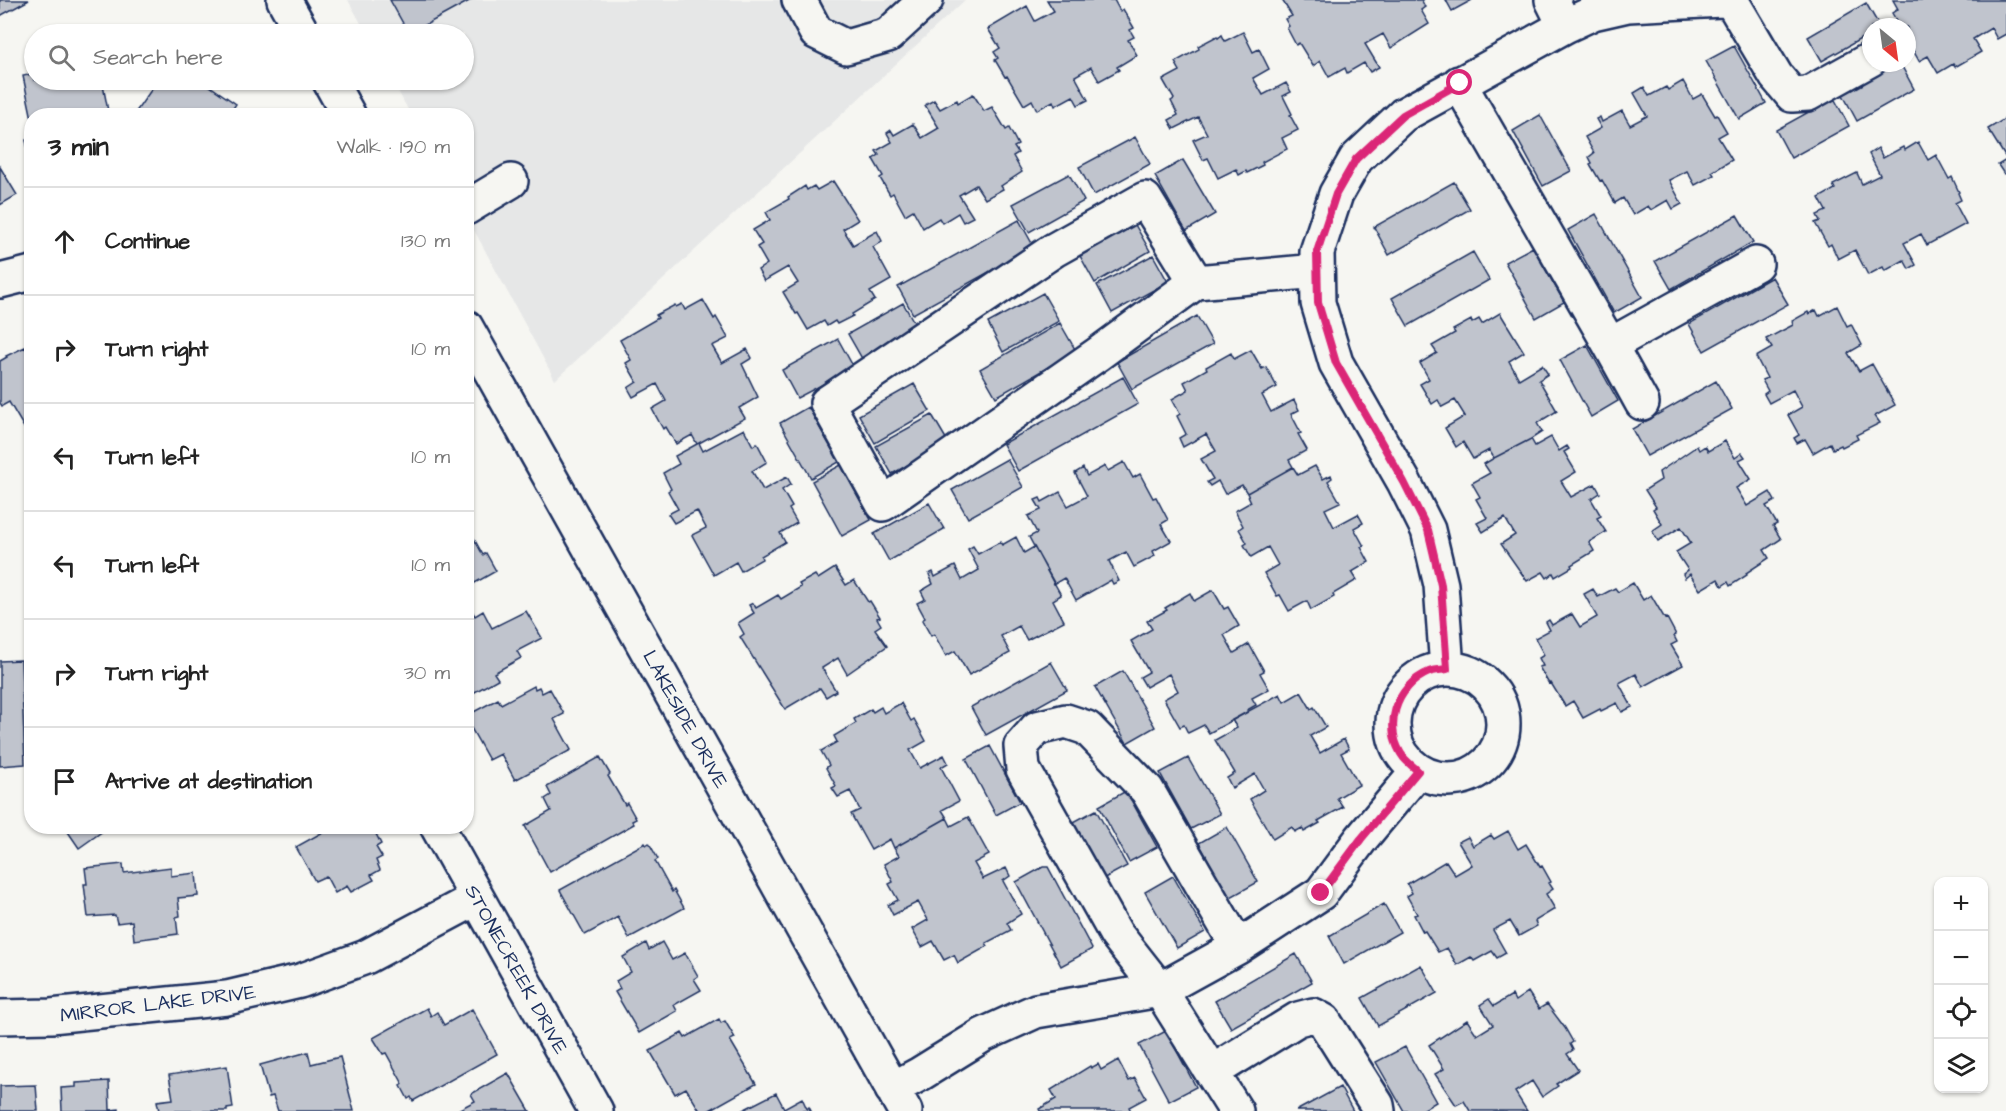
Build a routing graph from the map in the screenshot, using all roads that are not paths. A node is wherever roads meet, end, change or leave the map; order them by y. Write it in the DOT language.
graph roads {
  1 [pos="284,0"];
  2 [pos="799,0"];
  3 [pos="926,0"];
  4 [pos="1722,0"];
  5 [pos="1731,0"];
  6 [pos="1558,13"];
  7 [pos="297,24"];
  8 [pos="1862,64"];
  9 [pos="1460,83"];
  10 [pos="334,90"];
  11 [pos="344,108"];
  12 [pos="511,181"];
  13 [pos="474,203"];
  14 [pos="1756,264"];
  15 [pos="1317,271"];
  16 [pos="24,275"];
  17 [pos="0,281"];
  18 [pos="1196,282"];
  19 [pos="474,341"];
  20 [pos="1610,345"];
  21 [pos="1641,403"];
  22 [pos="1447,669"];
  23 [pos="1418,771"];
  24 [pos="441,834"];
  25 [pos="477,898"];
  26 [pos="1238,947"];
  27 [pos="1160,990"];
  28 [pos="0,1017"];
  29 [pos="1212,1072"];
  30 [pos="899,1100"];
  31 [pos="596,1111"];
  32 [pos="1236,1111"];
  33 [pos="1378,1111"];
  1 -- 7 [label="street"];
  2 -- 3 [label="street"];
  4 -- 6 [label="street"];
  5 -- 8 [label="street"];
  6 -- 9 [label="street"];
  9 -- 15 [label="street"];
  9 -- 20 [label="street"];
  10 -- 11 [label="street"];
  12 -- 13 [label="street"];
  14 -- 20 [label="street"];
  15 -- 18 [label="street"];
  15 -- 22 [label="street"];
  16 -- 17 [label="street"];
  18 -- 18 [label="street"];
  19 -- 30 [label="street, LAKESIDE DRIVE"];
  20 -- 21 [label="street"];
  22 -- 23 [label="street"];
  22 -- 23 [label="street"];
  23 -- 26 [label="street"];
  24 -- 25 [label="street, STONECREEK DRIVE"];
  25 -- 28 [label="street, MIRROR LAKE DRIVE"];
  25 -- 31 [label="street, STONECREEK DRIVE"];
  26 -- 27 [label="street"];
  26 -- 27 [label="street"];
  27 -- 29 [label="street"];
  27 -- 30 [label="street"];
  29 -- 32 [label="street"];
  29 -- 33 [label="street"];
}
